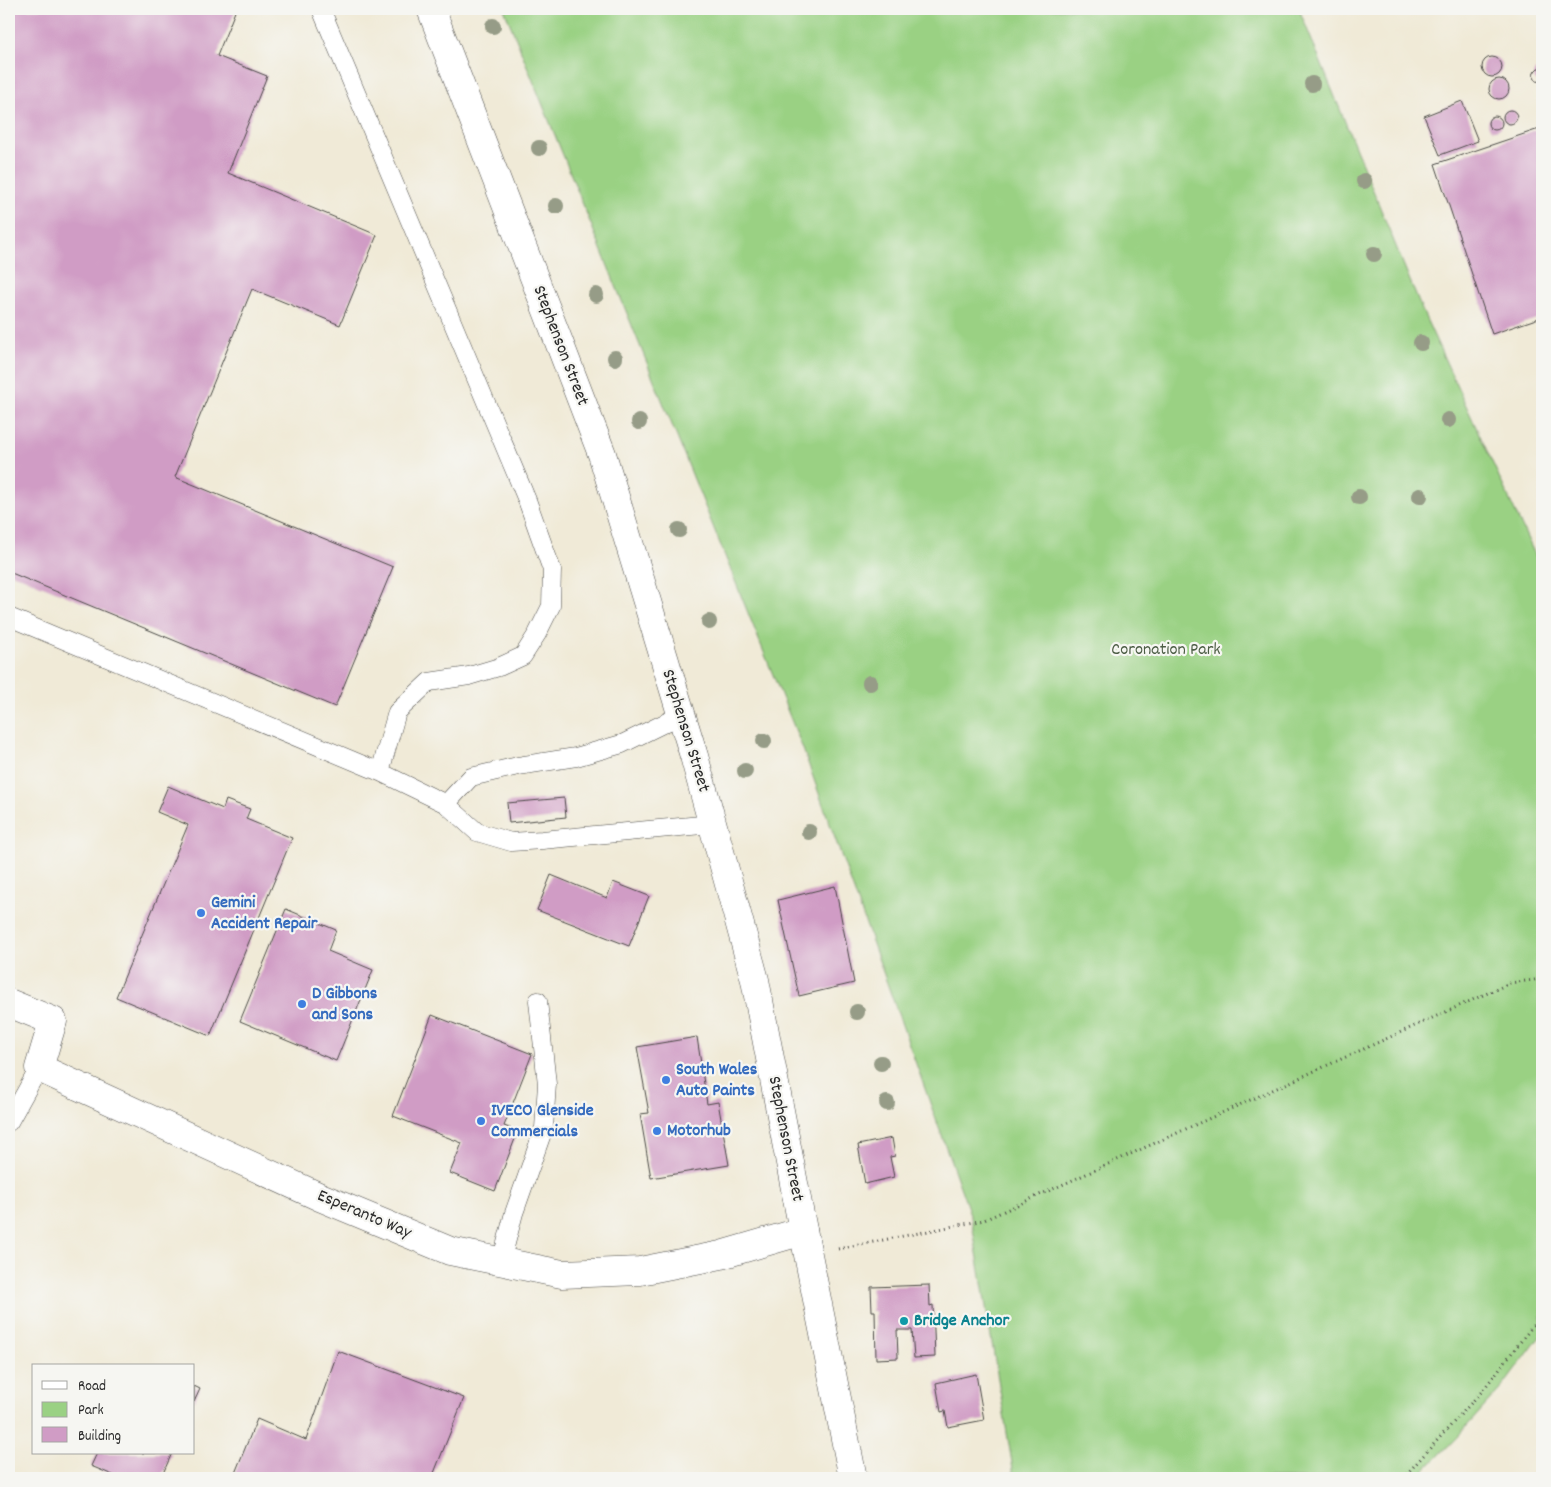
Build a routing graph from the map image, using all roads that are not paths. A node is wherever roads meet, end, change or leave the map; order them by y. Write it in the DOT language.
graph roads {
  1 [pos="321,9"];
  2 [pos="431,9"];
  3 [pos="9,617"];
  4 [pos="681,715"];
  5 [pos="380,772"];
  6 [pos="446,804"];
  7 [pos="712,824"];
  8 [pos="538,1001"];
  9 [pos="9,1003"];
  10 [pos="40,1068"];
  11 [pos="9,1122"];
  12 [pos="805,1243"];
  13 [pos="501,1262"];
  14 [pos="853,1478"];
  1 -- 5 [label="lane"];
  2 -- 4 [label="street, Stephenson Street"];
  3 -- 5 [label="lane"];
  4 -- 6 [label="lane"];
  4 -- 7 [label="street, Stephenson Street"];
  5 -- 6 [label="lane"];
  6 -- 7 [label="lane"];
  7 -- 12 [label="street, Stephenson Street"];
  8 -- 13 [label="lane"];
  9 -- 10 [label="street"];
  10 -- 11 [label="lane"];
  10 -- 13 [label="street, Esperanto Way"];
  12 -- 13 [label="street, Esperanto Way"];
  12 -- 14 [label="street, Stephenson Street"];
}
